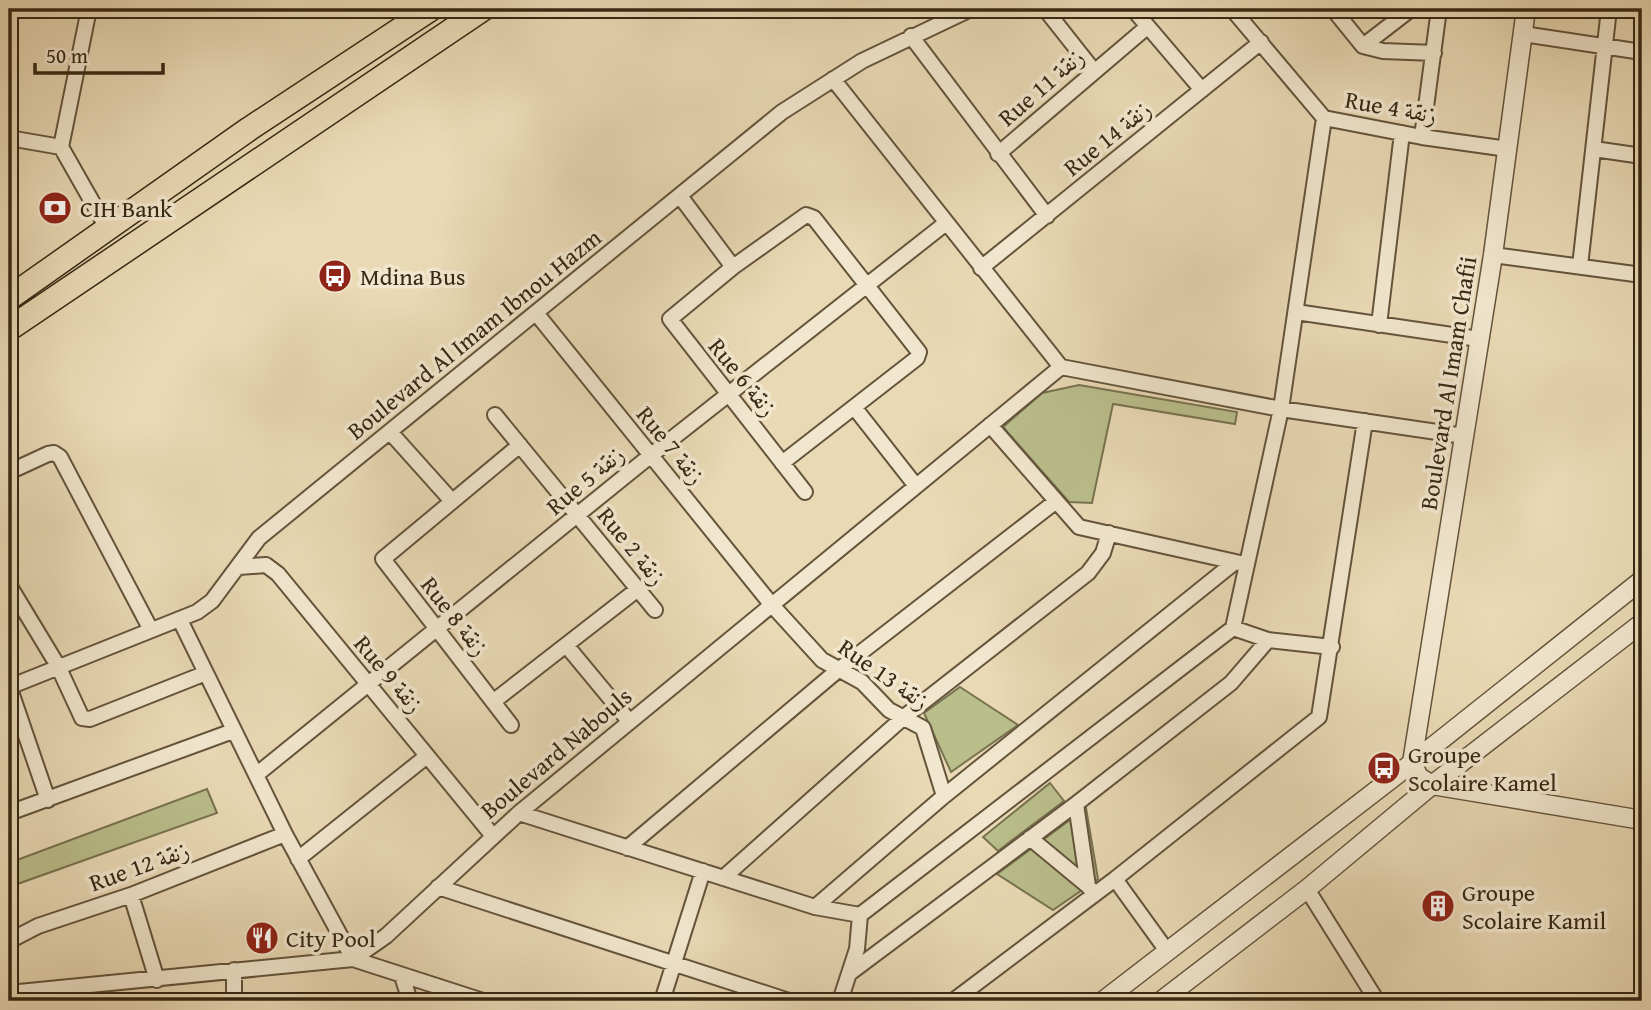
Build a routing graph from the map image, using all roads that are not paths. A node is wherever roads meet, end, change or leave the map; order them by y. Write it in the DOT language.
graph roads {
  1 [pos="89,9"];
  2 [pos="431,9"];
  3 [pos="483,9"];
  4 [pos="971,9"];
  5 [pos="1045,9"];
  6 [pos="1133,9"];
  7 [pos="1232,9"];
  8 [pos="1333,9"];
  9 [pos="1411,9"];
  10 [pos="1439,9"];
  11 [pos="1526,9"];
  12 [pos="1609,9"];
  13 [pos="1147,27"];
  14 [pos="1523,34"];
  15 [pos="911,36"];
  16 [pos="1261,42"];
  17 [pos="1363,46"];
  18 [pos="1606,47"];
  19 [pos="1642,52"];
  20 [pos="1434,53"];
  21 [pos="1094,71"];
  22 [pos="833,79"];
  23 [pos="1202,90"];
  24 [pos="1324,118"];
  25 [pos="1402,133"];
  26 [pos="1422,137"];
  27 [pos="9,138"];
  28 [pos="61,147"];
  29 [pos="1508,149"];
  30 [pos="1594,149"];
  31 [pos="998,154"];
  32 [pos="1642,156"];
  33 [pos="681,196"];
  34 [pos="1047,216"];
  35 [pos="946,223"];
  36 [pos="107,228"];
  37 [pos="1493,255"];
  38 [pos="1580,266"];
  39 [pos="733,267"];
  40 [pos="981,268"];
  41 [pos="1642,275"];
  42 [pos="866,284"];
  43 [pos="9,298"];
  44 [pos="1296,312"];
  45 [pos="536,313"];
  46 [pos="1379,325"];
  47 [pos="9,329"];
  48 [pos="1479,339"];
  49 [pos="1061,367"];
  50 [pos="727,396"];
  51 [pos="854,407"];
  52 [pos="1282,409"];
  53 [pos="495,415"];
  54 [pos="1365,421"];
  55 [pos="990,425"];
  56 [pos="390,432"];
  57 [pos="1464,436"];
  58 [pos="520,445"];
  59 [pos="650,456"];
  60 [pos="782,463"];
  61 [pos="9,472"];
  62 [pos="916,486"];
  63 [pos="805,492"];
  64 [pos="451,500"];
  65 [pos="1055,502"];
  66 [pos="577,516"];
  67 [pos="1110,533"];
  68 [pos="1241,563"];
  69 [pos="239,566"];
  70 [pos="1642,580"];
  71 [pos="9,585"];
  72 [pos="638,589"];
  73 [pos="771,604"];
  74 [pos="655,610"];
  75 [pos="180,620"];
  76 [pos="1642,623"];
  77 [pos="1233,628"];
  78 [pos="151,630"];
  79 [pos="438,630"];
  80 [pos="1268,640"];
  81 [pos="566,645"];
  82 [pos="1332,647"];
  83 [pos="58,666"];
  84 [pos="837,671"];
  85 [pos="206,673"];
  86 [pos="368,686"];
  87 [pos="9,687"];
  88 [pos="494,701"];
  89 [pos="904,717"];
  90 [pos="629,720"];
  91 [pos="511,725"];
  92 [pos="233,731"];
  93 [pos="427,756"];
  94 [pos="1412,763"];
  95 [pos="256,775"];
  96 [pos="1432,785"];
  97 [pos="944,796"];
  98 [pos="48,800"];
  99 [pos="1076,804"];
  100 [pos="9,813"];
  101 [pos="519,813"];
  102 [pos="1642,820"];
  103 [pos="285,834"];
  104 [pos="493,836"];
  105 [pos="1030,838"];
  106 [pos="627,848"];
  107 [pos="298,859"];
  108 [pos="703,871"];
  109 [pos="723,878"];
  110 [pos="1115,879"];
  111 [pos="438,887"];
  112 [pos="1307,889"];
  113 [pos="1091,890"];
  114 [pos="131,895"];
  115 [pos="815,907"];
  116 [pos="860,915"];
  117 [pos="9,941"];
  118 [pos="1167,951"];
  119 [pos="353,959"];
  120 [pos="674,963"];
  121 [pos="234,970"];
  122 [pos="850,974"];
  123 [pos="402,976"];
  124 [pos="157,980"];
  125 [pos="9,993"];
  126 [pos="969,996"];
  127 [pos="1169,999"];
  128 [pos="234,1001"];
  129 [pos="410,1001"];
  130 [pos="483,1001"];
  131 [pos="662,1001"];
  132 [pos="789,1001"];
  133 [pos="840,1001"];
  134 [pos="953,1001"];
  135 [pos="1103,1001"];
  136 [pos="1377,1001"];
  1 -- 28 [label="street"];
  2 -- 36 [label="main road"];
  3 -- 47 [label="main road"];
  4 -- 15 [label="street, Boulevard Al Imam Ibnou Hazm"];
  5 -- 21 [label="street"];
  6 -- 13 [label="street"];
  7 -- 16 [label="street, Rue 4 زنقة"];
  8 -- 17 [label="street"];
  9 -- 17 [label="street"];
  10 -- 20 [label="street"];
  11 -- 14 [label="street, Boulevard Al Imam Chafii"];
  12 -- 18 [label="street"];
  13 -- 21 [label="street, Rue 11 زنقة"];
  13 -- 23 [label="street"];
  14 -- 18 [label="street"];
  14 -- 29 [label="street, Boulevard Al Imam Chafii"];
  15 -- 22 [label="street, Boulevard Al Imam Ibnou Hazm"];
  15 -- 31 [label="street"];
  16 -- 23 [label="street, Rue 14 زنقة"];
  16 -- 24 [label="street, Rue 4 زنقة"];
  17 -- 20 [label="street"];
  18 -- 19 [label="street"];
  18 -- 30 [label="street"];
  20 -- 26 [label="street"];
  21 -- 31 [label="street, Rue 11 زنقة"];
  22 -- 33 [label="street, Boulevard Al Imam Ibnou Hazm"];
  22 -- 35 [label="street"];
  23 -- 34 [label="street, Rue 14 زنقة"];
  24 -- 25 [label="street, Rue 4 زنقة"];
  24 -- 44 [label="street"];
  25 -- 26 [label="street, Rue 4 زنقة"];
  25 -- 46 [label="street"];
  26 -- 29 [label="street, Rue 4 زنقة"];
  27 -- 28 [label="street"];
  28 -- 36 [label="street"];
  29 -- 37 [label="street, Boulevard Al Imam Chafii"];
  30 -- 32 [label="street"];
  30 -- 38 [label="street"];
  31 -- 34 [label="street"];
  33 -- 39 [label="street"];
  33 -- 45 [label="street, Boulevard Al Imam Ibnou Hazm"];
  34 -- 40 [label="street, Rue 14 زنقة"];
  35 -- 40 [label="street"];
  35 -- 42 [label="street, Rue 5 زنقة"];
  36 -- 43 [label="main road"];
  37 -- 38 [label="street"];
  37 -- 48 [label="street, Boulevard Al Imam Chafii"];
  38 -- 41 [label="street"];
  39 -- 42 [label="street"];
  39 -- 50 [label="street, Rue 6 زنقة"];
  40 -- 49 [label="street"];
  42 -- 50 [label="street, Rue 5 زنقة"];
  42 -- 51 [label="street"];
  44 -- 46 [label="street"];
  44 -- 52 [label="street"];
  45 -- 56 [label="street, Boulevard Al Imam Ibnou Hazm"];
  45 -- 59 [label="street, Rue 7 زنقة"];
  46 -- 48 [label="street"];
  48 -- 57 [label="street, Boulevard Al Imam Chafii"];
  49 -- 52 [label="street"];
  49 -- 55 [label="street, Boulevard Nabouls"];
  50 -- 59 [label="street, Rue 5 زنقة"];
  50 -- 60 [label="street, Rue 6 زنقة"];
  51 -- 60 [label="street"];
  51 -- 62 [label="street"];
  52 -- 54 [label="street"];
  52 -- 68 [label="street"];
  53 -- 58 [label="street, Rue 2 زنقة"];
  54 -- 57 [label="street"];
  54 -- 82 [label="street"];
  55 -- 62 [label="street, Boulevard Nabouls"];
  55 -- 65 [label="street"];
  56 -- 64 [label="street"];
  56 -- 69 [label="street, Boulevard Al Imam Ibnou Hazm"];
  57 -- 94 [label="street, Boulevard Al Imam Chafii"];
  58 -- 64 [label="street"];
  58 -- 66 [label="street, Rue 2 زنقة"];
  59 -- 66 [label="street, Rue 5 زنقة"];
  59 -- 73 [label="street, Rue 7 زنقة"];
  60 -- 63 [label="street, Rue 6 زنقة"];
  61 -- 78 [label="street"];
  62 -- 73 [label="street, Boulevard Nabouls"];
  64 -- 79 [label="street, Rue 8 زنقة"];
  65 -- 67 [label="street"];
  65 -- 84 [label="street"];
  66 -- 72 [label="street, Rue 2 زنقة"];
  66 -- 79 [label="street, Rue 5 زنقة"];
  67 -- 68 [label="street"];
  67 -- 89 [label="street"];
  68 -- 77 [label="street"];
  68 -- 97 [label="street"];
  69 -- 75 [label="street, Boulevard Al Imam Ibnou Hazm"];
  69 -- 86 [label="street, Rue 9 زنقة"];
  70 -- 94 [label="street"];
  71 -- 83 [label="street"];
  72 -- 74 [label="street, Rue 2 زنقة"];
  72 -- 81 [label="street"];
  73 -- 84 [label="street, Rue 13 زنقة"];
  73 -- 90 [label="street, Boulevard Nabouls"];
  75 -- 78 [label="street, Boulevard Al Imam Ibnou Hazm"];
  75 -- 85 [label="street"];
  76 -- 96 [label="street"];
  77 -- 80 [label="street"];
  77 -- 116 [label="street"];
  78 -- 83 [label="street, Boulevard Al Imam Ibnou Hazm"];
  79 -- 86 [label="street, Rue 5 زنقة"];
  79 -- 88 [label="street, Rue 8 زنقة"];
  80 -- 82 [label="street"];
  80 -- 99 [label="street"];
  81 -- 88 [label="street"];
  81 -- 90 [label="street"];
  82 -- 110 [label="street"];
  83 -- 85 [label="street"];
  83 -- 87 [label="street, Boulevard Al Imam Ibnou Hazm"];
  84 -- 89 [label="street, Rue 13 زنقة"];
  84 -- 106 [label="street"];
  85 -- 92 [label="street"];
  86 -- 93 [label="street, Rue 9 زنقة"];
  86 -- 95 [label="street, Rue 5 زنقة"];
  87 -- 98 [label="street"];
  88 -- 91 [label="street, Rue 8 زنقة"];
  89 -- 97 [label="street, Rue 13 زنقة"];
  89 -- 109 [label="street"];
  90 -- 101 [label="street, Boulevard Nabouls"];
  92 -- 95 [label="street"];
  92 -- 98 [label="street"];
  93 -- 104 [label="street, Rue 9 زنقة"];
  93 -- 107 [label="street"];
  94 -- 96 [label="street"];
  94 -- 118 [label="street"];
  95 -- 103 [label="street"];
  96 -- 102 [label="street"];
  96 -- 112 [label="street"];
  97 -- 115 [label="street"];
  98 -- 100 [label="street"];
  99 -- 105 [label="street"];
  99 -- 113 [label="street"];
  101 -- 104 [label="street, Boulevard Nabouls"];
  101 -- 106 [label="street"];
  103 -- 107 [label="street"];
  103 -- 114 [label="street, Rue 12 زنقة"];
  104 -- 111 [label="street, Boulevard Nabouls"];
  105 -- 113 [label="street"];
  105 -- 122 [label="street"];
  106 -- 108 [label="street"];
  107 -- 119 [label="street"];
  108 -- 109 [label="street"];
  108 -- 120 [label="street"];
  109 -- 115 [label="street"];
  110 -- 113 [label="street"];
  110 -- 118 [label="street"];
  111 -- 119 [label="street, Boulevard Nabouls"];
  111 -- 120 [label="street"];
  112 -- 127 [label="street"];
  112 -- 136 [label="street"];
  113 -- 126 [label="street"];
  114 -- 117 [label="street, Rue 12 زنقة"];
  114 -- 124 [label="street"];
  115 -- 116 [label="street"];
  116 -- 122 [label="street"];
  118 -- 135 [label="street"];
  119 -- 121 [label="street, Boulevard Nabouls"];
  119 -- 123 [label="street"];
  120 -- 131 [label="street"];
  120 -- 132 [label="street"];
  121 -- 124 [label="street, Boulevard Nabouls"];
  121 -- 128 [label="street"];
  122 -- 133 [label="street"];
  123 -- 129 [label="street"];
  123 -- 130 [label="street"];
  124 -- 125 [label="street, Boulevard Nabouls"];
  126 -- 134 [label="street"];
}
